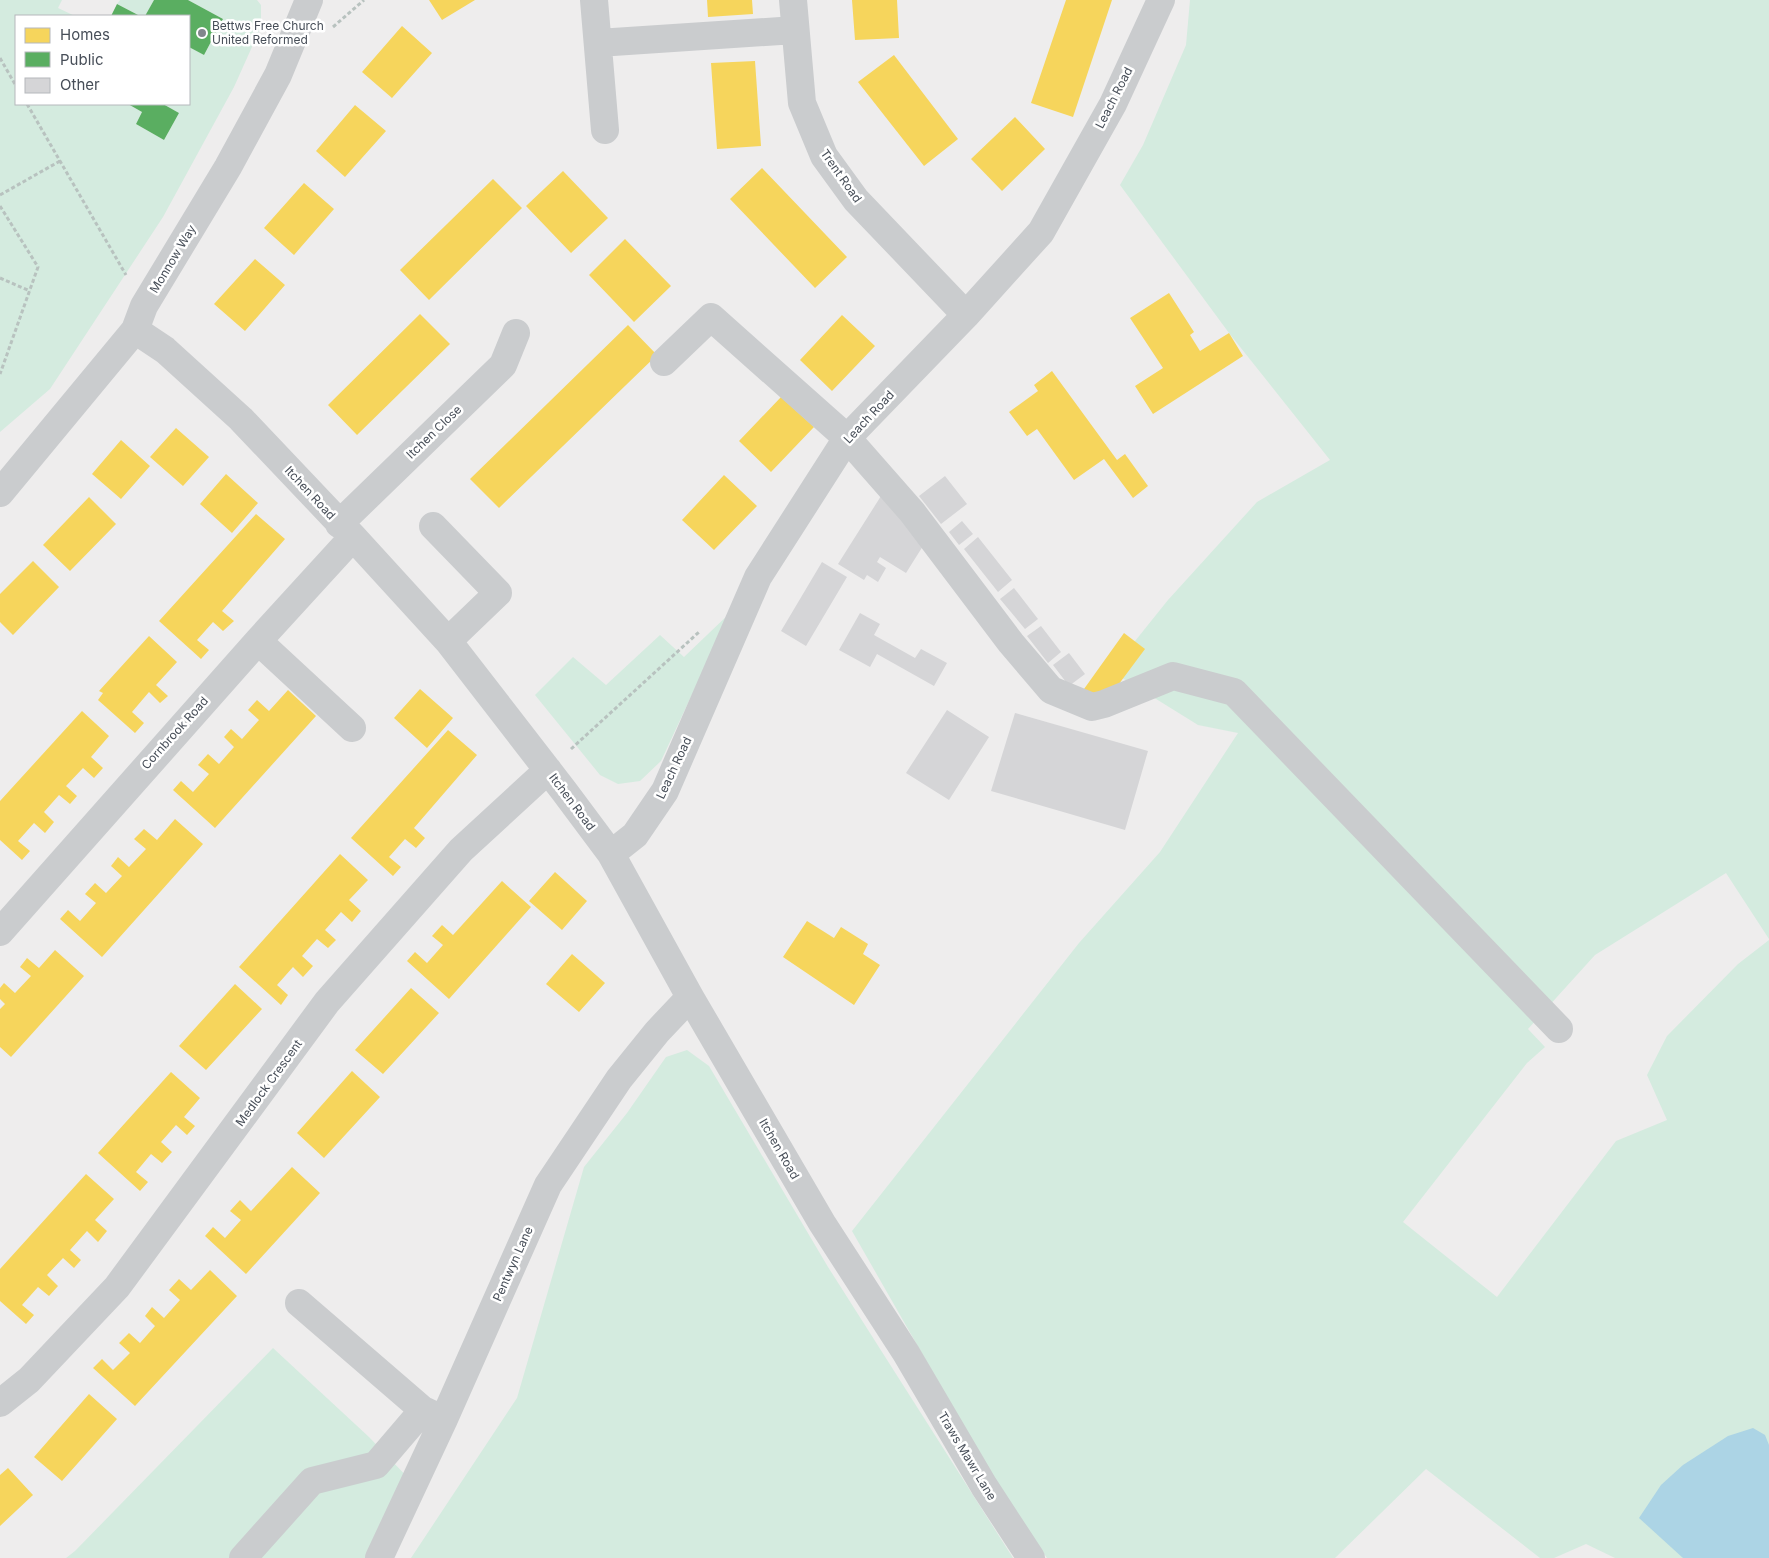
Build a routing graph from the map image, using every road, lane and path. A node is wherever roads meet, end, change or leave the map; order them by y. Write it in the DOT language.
graph roads {
  1 [pos="309,0"];
  2 [pos="594,0"];
  3 [pos="793,0"];
  4 [pos="1159,1"];
  5 [pos="795,30"];
  6 [pos="598,42"];
  7 [pos="0,58"];
  8 [pos="15,84"];
  9 [pos="28,105"];
  10 [pos="605,130"];
  11 [pos="60,161"];
  12 [pos="0,195"];
  13 [pos="0,206"];
  14 [pos="0,278"];
  15 [pos="30,291"];
  16 [pos="966,315"];
  17 [pos="140,318"];
  18 [pos="516,333"];
  19 [pos="664,362"];
  20 [pos="0,374"];
  21 [pos="847,438"];
  22 [pos="0,493"];
  23 [pos="433,526"];
  24 [pos="346,530"];
  25 [pos="700,630"];
  26 [pos="258,640"];
  27 [pos="448,641"];
  28 [pos="352,728"];
  29 [pos="548,770"];
  30 [pos="611,854"];
  31 [pos="0,932"];
  32 [pos="690,996"];
  33 [pos="1559,1028"];
  34 [pos="299,1303"];
  35 [pos="906,1353"];
  36 [pos="0,1403"];
  37 [pos="434,1415"];
  38 [pos="244,1558"];
  39 [pos="379,1558"];
  40 [pos="1031,1558"];
  1 -- 17 [label="street, Monnow Way"];
  2 -- 6 [label="street"];
  3 -- 5 [label="street, Trent Road"];
  4 -- 16 [label="street, Leach Road"];
  5 -- 6 [label="street"];
  5 -- 16 [label="street, Trent Road"];
  6 -- 10 [label="street"];
  7 -- 8 [label="path"];
  9 -- 11 [label="path"];
  11 -- 12 [label="path"];
  11 -- 17 [label="path"];
  13 -- 15 [label="path"];
  14 -- 15 [label="path"];
  15 -- 20 [label="path"];
  16 -- 21 [label="street, Leach Road"];
  17 -- 22 [label="street, Monnow Way"];
  17 -- 24 [label="street, Itchen Road"];
  18 -- 24 [label="street, Itchen Close"];
  19 -- 21 [label="street"];
  21 -- 30 [label="street, Leach Road"];
  21 -- 33 [label="street"];
  23 -- 27 [label="street"];
  24 -- 26 [label="street, Cornbrook Road"];
  24 -- 27 [label="street, Itchen Road"];
  25 -- 29 [label="path"];
  26 -- 28 [label="street"];
  26 -- 31 [label="street, Cornbrook Road"];
  27 -- 29 [label="street, Itchen Road"];
  29 -- 30 [label="street, Itchen Road"];
  29 -- 36 [label="street, Medlock Crescent"];
  30 -- 32 [label="street, Itchen Road"];
  32 -- 35 [label="street, Itchen Road"];
  32 -- 37 [label="street, Pentwyn Lane"];
  34 -- 37 [label="street"];
  35 -- 40 [label="street, Traws Mawr Lane"];
  37 -- 38 [label="street"];
  37 -- 39 [label="street, Pentwyn Lane"];
}
